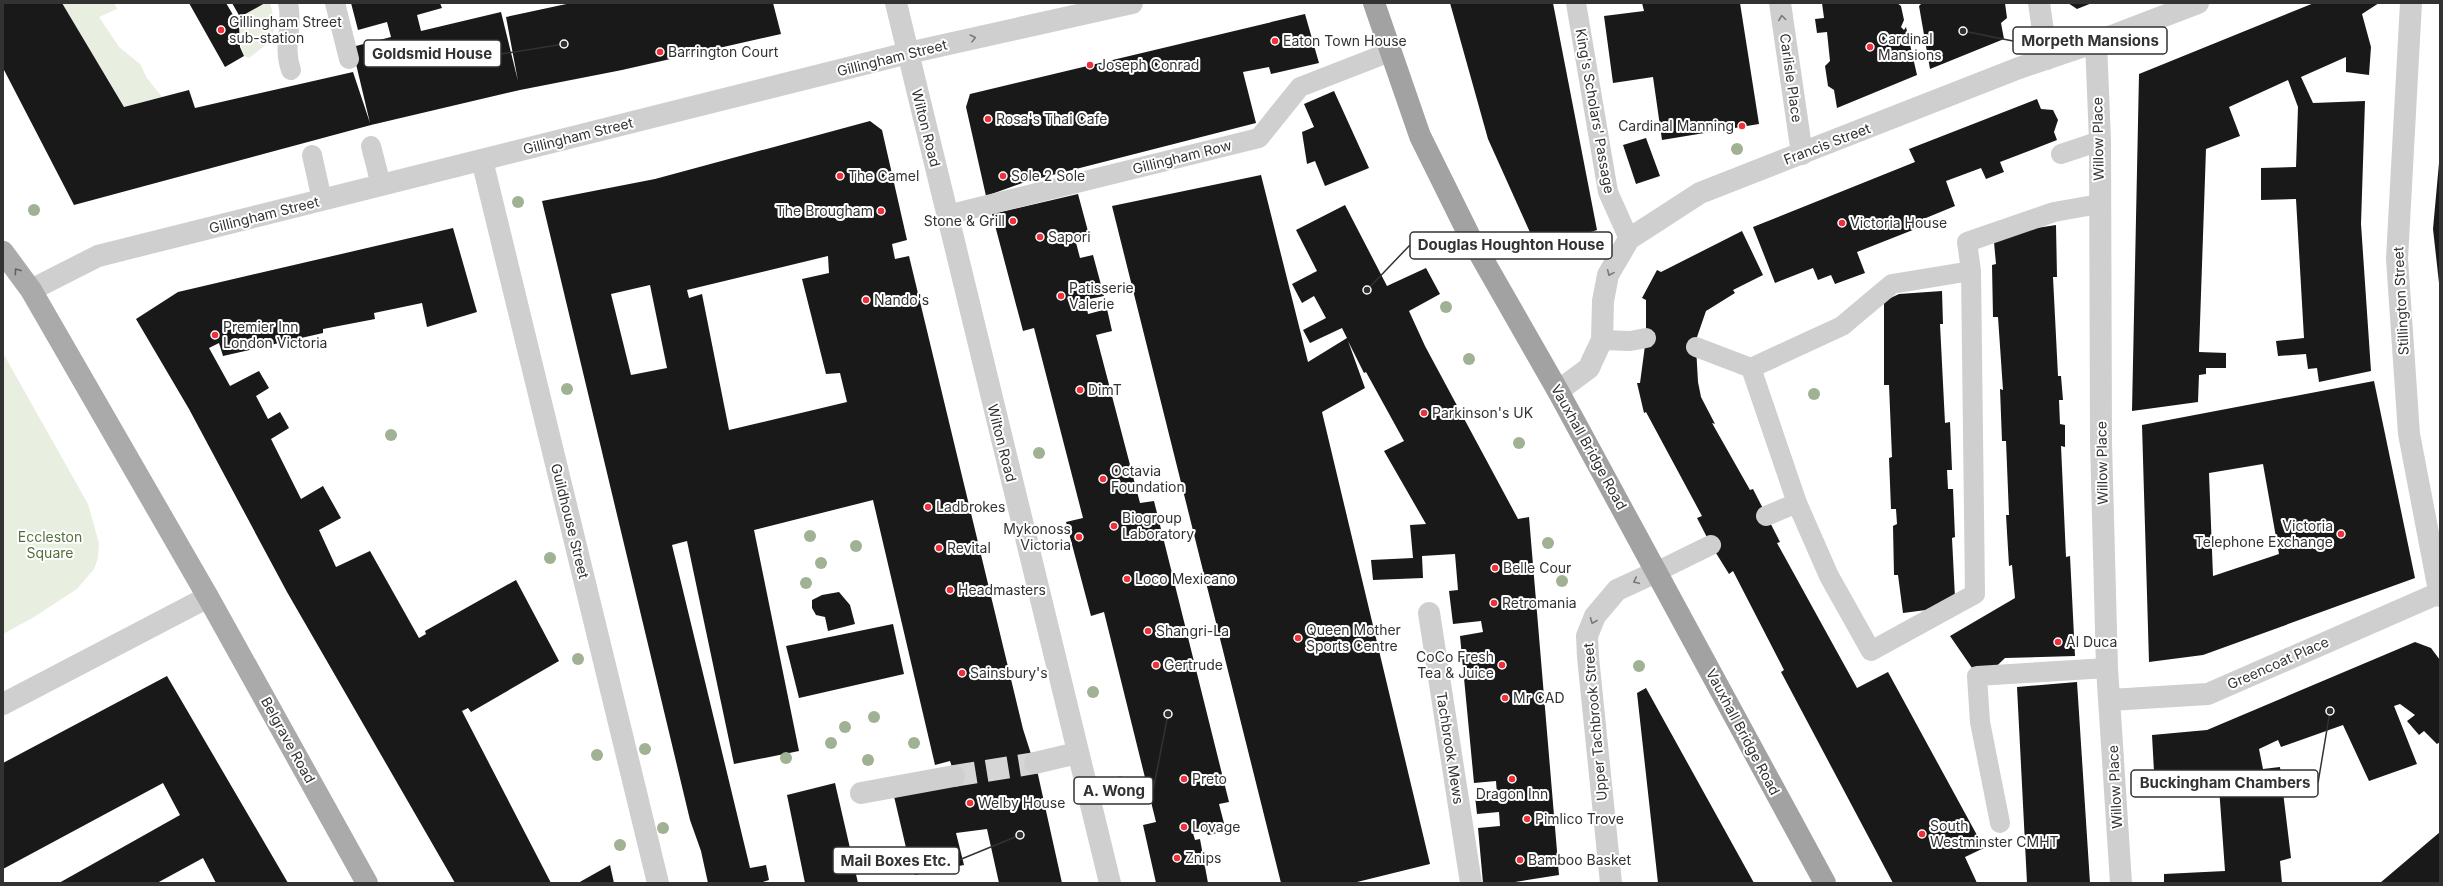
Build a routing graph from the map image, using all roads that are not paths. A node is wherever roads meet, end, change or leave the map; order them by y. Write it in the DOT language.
graph roads {
  1 [pos="288,3"];
  2 [pos="335,3"];
  3 [pos="896,3"];
  4 [pos="1132,3"];
  5 [pos="1374,3"];
  6 [pos="1576,3"];
  7 [pos="1780,3"];
  8 [pos="2039,3"];
  9 [pos="2198,3"];
  10 [pos="2410,3"];
  11 [pos="2096,42"];
  12 [pos="1390,52"];
  13 [pos="908,53"];
  14 [pos="349,59"];
  15 [pos="2047,59"];
  16 [pos="291,70"];
  17 [pos="2100,141"];
  18 [pos="371,146"];
  19 [pos="1802,154"];
  20 [pos="2060,154"];
  21 [pos="312,155"];
  22 [pos="482,160"];
  23 [pos="381,185"];
  24 [pos="322,200"];
  25 [pos="2099,204"];
  26 [pos="947,215"];
  27 [pos="1629,239"];
  28 [pos="3,252"];
  29 [pos="1970,271"];
  30 [pos="31,290"];
  31 [pos="1646,338"];
  32 [pos="1602,340"];
  33 [pos="1696,347"];
  34 [pos="1751,368"];
  35 [pos="1558,391"];
  36 [pos="1797,503"];
  37 [pos="1766,516"];
  38 [pos="1711,544"];
  39 [pos="1656,572"];
  40 [pos="2439,594"];
  41 [pos="208,597"];
  42 [pos="1429,614"];
  43 [pos="2107,668"];
  44 [pos="2110,700"];
  45 [pos="3,704"];
  46 [pos="1077,753"];
  47 [pos="1035,762"];
  48 [pos="954,776"];
  49 [pos="861,793"];
  50 [pos="2000,824"];
  51 [pos="367,883"];
  52 [pos="658,883"];
  53 [pos="1110,883"];
  54 [pos="1470,883"];
  55 [pos="1611,883"];
  56 [pos="1824,883"];
  57 [pos="2120,883"];
  1 -- 16 [label="lane"];
  2 -- 14 [label="lane"];
  3 -- 13 [label="street, Wilton Road"];
  13 -- 4 [label="street, Gillingham Street, one-way"];
  5 -- 12 [label="highway, Vauxhall Bridge Road"];
  6 -- 27 [label="lane, King's Scholars' Passage"];
  19 -- 7 [label="street, Carlisle Place, one-way"];
  8 -- 15 [label="street"];
  9 -- 11 [label="street, Francis Street"];
  10 -- 40 [label="street, Stillington Street"];
  11 -- 15 [label="street, Francis Street"];
  11 -- 17 [label="street, Willow Place"];
  12 -- 26 [label="lane, Gillingham Row"];
  12 -- 35 [label="highway, Vauxhall Bridge Road"];
  13 -- 22 [label="street, Gillingham Street"];
  13 -- 26 [label="street, Wilton Road"];
  15 -- 19 [label="street, Francis Street"];
  17 -- 20 [label="lane"];
  17 -- 25 [label="street, Willow Place"];
  18 -- 23 [label="lane"];
  19 -- 27 [label="street, Francis Street"];
  21 -- 24 [label="lane"];
  22 -- 23 [label="street, Gillingham Street"];
  22 -- 52 [label="street, Guildhouse Street"];
  23 -- 24 [label="street, Gillingham Street"];
  24 -- 30 [label="street, Gillingham Street"];
  25 -- 29 [label="lane"];
  25 -- 43 [label="street, Willow Place"];
  26 -- 46 [label="street, Wilton Road"];
  27 -- 32 [label="street, Francis Street, one-way"];
  30 -- 28 [label="main road, one-way"];
  29 -- 34 [label="lane"];
  29 -- 36 [label="lane"];
  30 -- 41 [label="main road"];
  31 -- 32 [label="lane"];
  32 -- 35 [label="street, Francis Street"];
  33 -- 34 [label="lane"];
  34 -- 36 [label="lane"];
  35 -- 39 [label="highway, Vauxhall Bridge Road"];
  36 -- 37 [label="lane"];
  38 -- 39 [label="lane"];
  39 -- 55 [label="street, Upper Tachbrook Street, one-way"];
  39 -- 56 [label="highway, Vauxhall Bridge Road"];
  40 -- 44 [label="street, Greencoat Place"];
  41 -- 45 [label="street"];
  41 -- 51 [label="main road, Belgrave Road"];
  42 -- 54 [label="street, Tachbrook Mews"];
  43 -- 44 [label="street, Willow Place"];
  43 -- 50 [label="lane"];
  44 -- 57 [label="street, Willow Place"];
  46 -- 47 [label="street"];
  46 -- 53 [label="street, Wilton Road"];
  48 -- 49 [label="street"];
}
